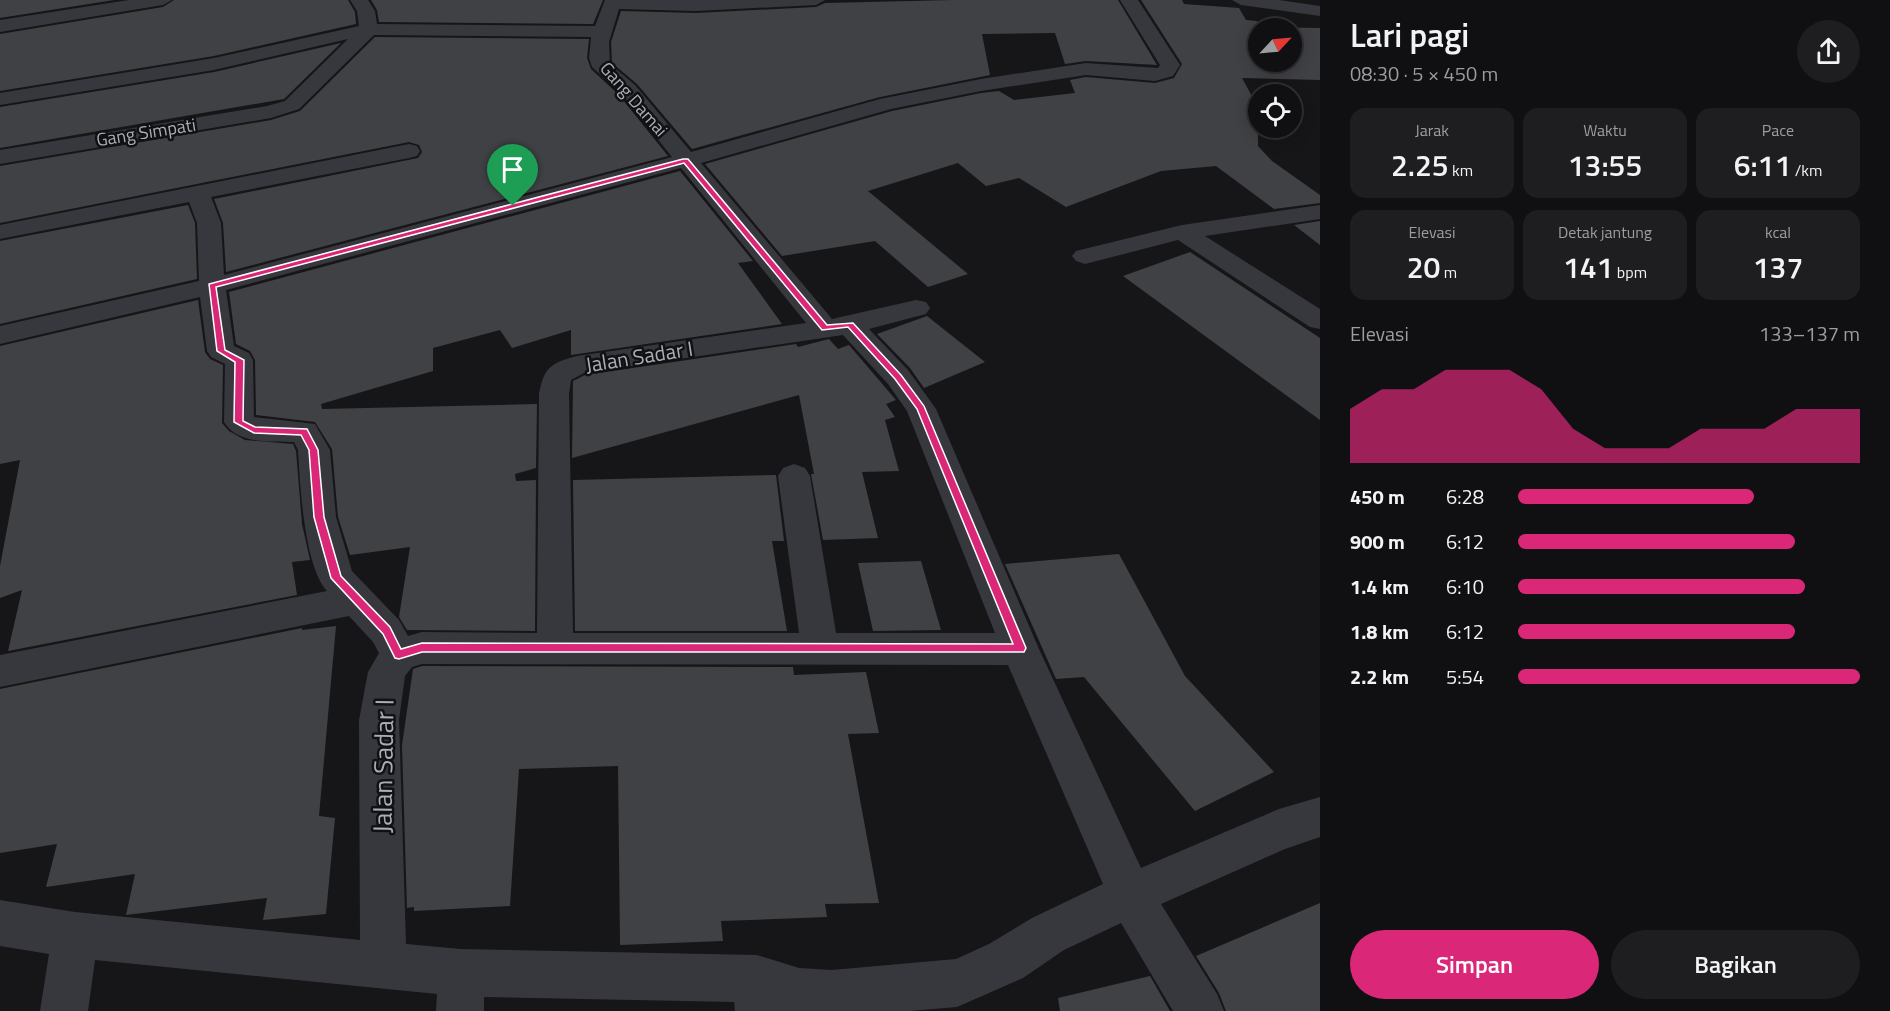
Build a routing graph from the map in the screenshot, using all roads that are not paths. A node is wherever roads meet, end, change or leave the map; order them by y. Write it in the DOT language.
graph roads {
  1 [pos="163,0"];
  2 [pos="359,0"];
  3 [pos="816,0"];
  4 [pos="1129,0"];
  5 [pos="1241,0"];
  6 [pos="613,2"];
  7 [pos="1316,9"];
  8 [pos="0,26"];
  9 [pos="369,29"];
  10 [pos="602,32"];
  11 [pos="0,99"];
  12 [pos="409,151"];
  13 [pos="0,157"];
  14 [pos="686,160"];
  15 [pos="197,192"];
  16 [pos="1320,212"];
  17 [pos="0,232"];
  18 [pos="1182,232"];
  19 [pos="1085,256"];
  20 [pos="212,286"];
  21 [pos="916,308"];
  22 [pos="1320,321"];
  23 [pos="837,326"];
  24 [pos="0,335"];
  25 [pos="794,476"];
  26 [pos="357,600"];
  27 [pos="555,648"];
  28 [pos="1020,648"];
  29 [pos="820,650"];
  30 [pos="399,655"];
  31 [pos="0,671"];
  32 [pos="1320,817"];
  33 [pos="1130,895"];
  34 [pos="0,923"];
  35 [pos="75,935"];
  36 [pos="383,965"];
  37 [pos="461,992"];
  38 [pos="758,995"];
  39 [pos="64,1011"];
  40 [pos="1200,1011"];
  1 -- 8 [label="street"];
  2 -- 9 [label="street"];
  3 -- 6 [label="street"];
  4 -- 14 [label="street"];
  5 -- 7 [label="street"];
  6 -- 10 [label="street, Gang Damai"];
  9 -- 10 [label="street"];
  9 -- 11 [label="street"];
  9 -- 13 [label="street, Gang Simpati"];
  10 -- 14 [label="street, Gang Damai"];
  12 -- 15 [label="street"];
  14 -- 20 [label="street"];
  14 -- 23 [label="street"];
  15 -- 17 [label="street"];
  15 -- 20 [label="street"];
  16 -- 18 [label="street"];
  18 -- 19 [label="street"];
  18 -- 22 [label="street"];
  20 -- 24 [label="street"];
  20 -- 26 [label="street"];
  21 -- 23 [label="street, Jalan Sadar I"];
  23 -- 27 [label="street, Jalan Sadar I"];
  23 -- 28 [label="street"];
  25 -- 29 [label="street"];
  26 -- 30 [label="street"];
  26 -- 31 [label="street"];
  27 -- 29 [label="street"];
  27 -- 30 [label="street"];
  28 -- 29 [label="street"];
  28 -- 33 [label="street"];
  30 -- 36 [label="street, Jalan Sadar I"];
  32 -- 33 [label="street"];
  33 -- 38 [label="street"];
  33 -- 40 [label="street"];
  34 -- 35 [label="street"];
  35 -- 36 [label="street"];
  35 -- 39 [label="street"];
  36 -- 37 [label="street"];
  37 -- 38 [label="street"];
}
